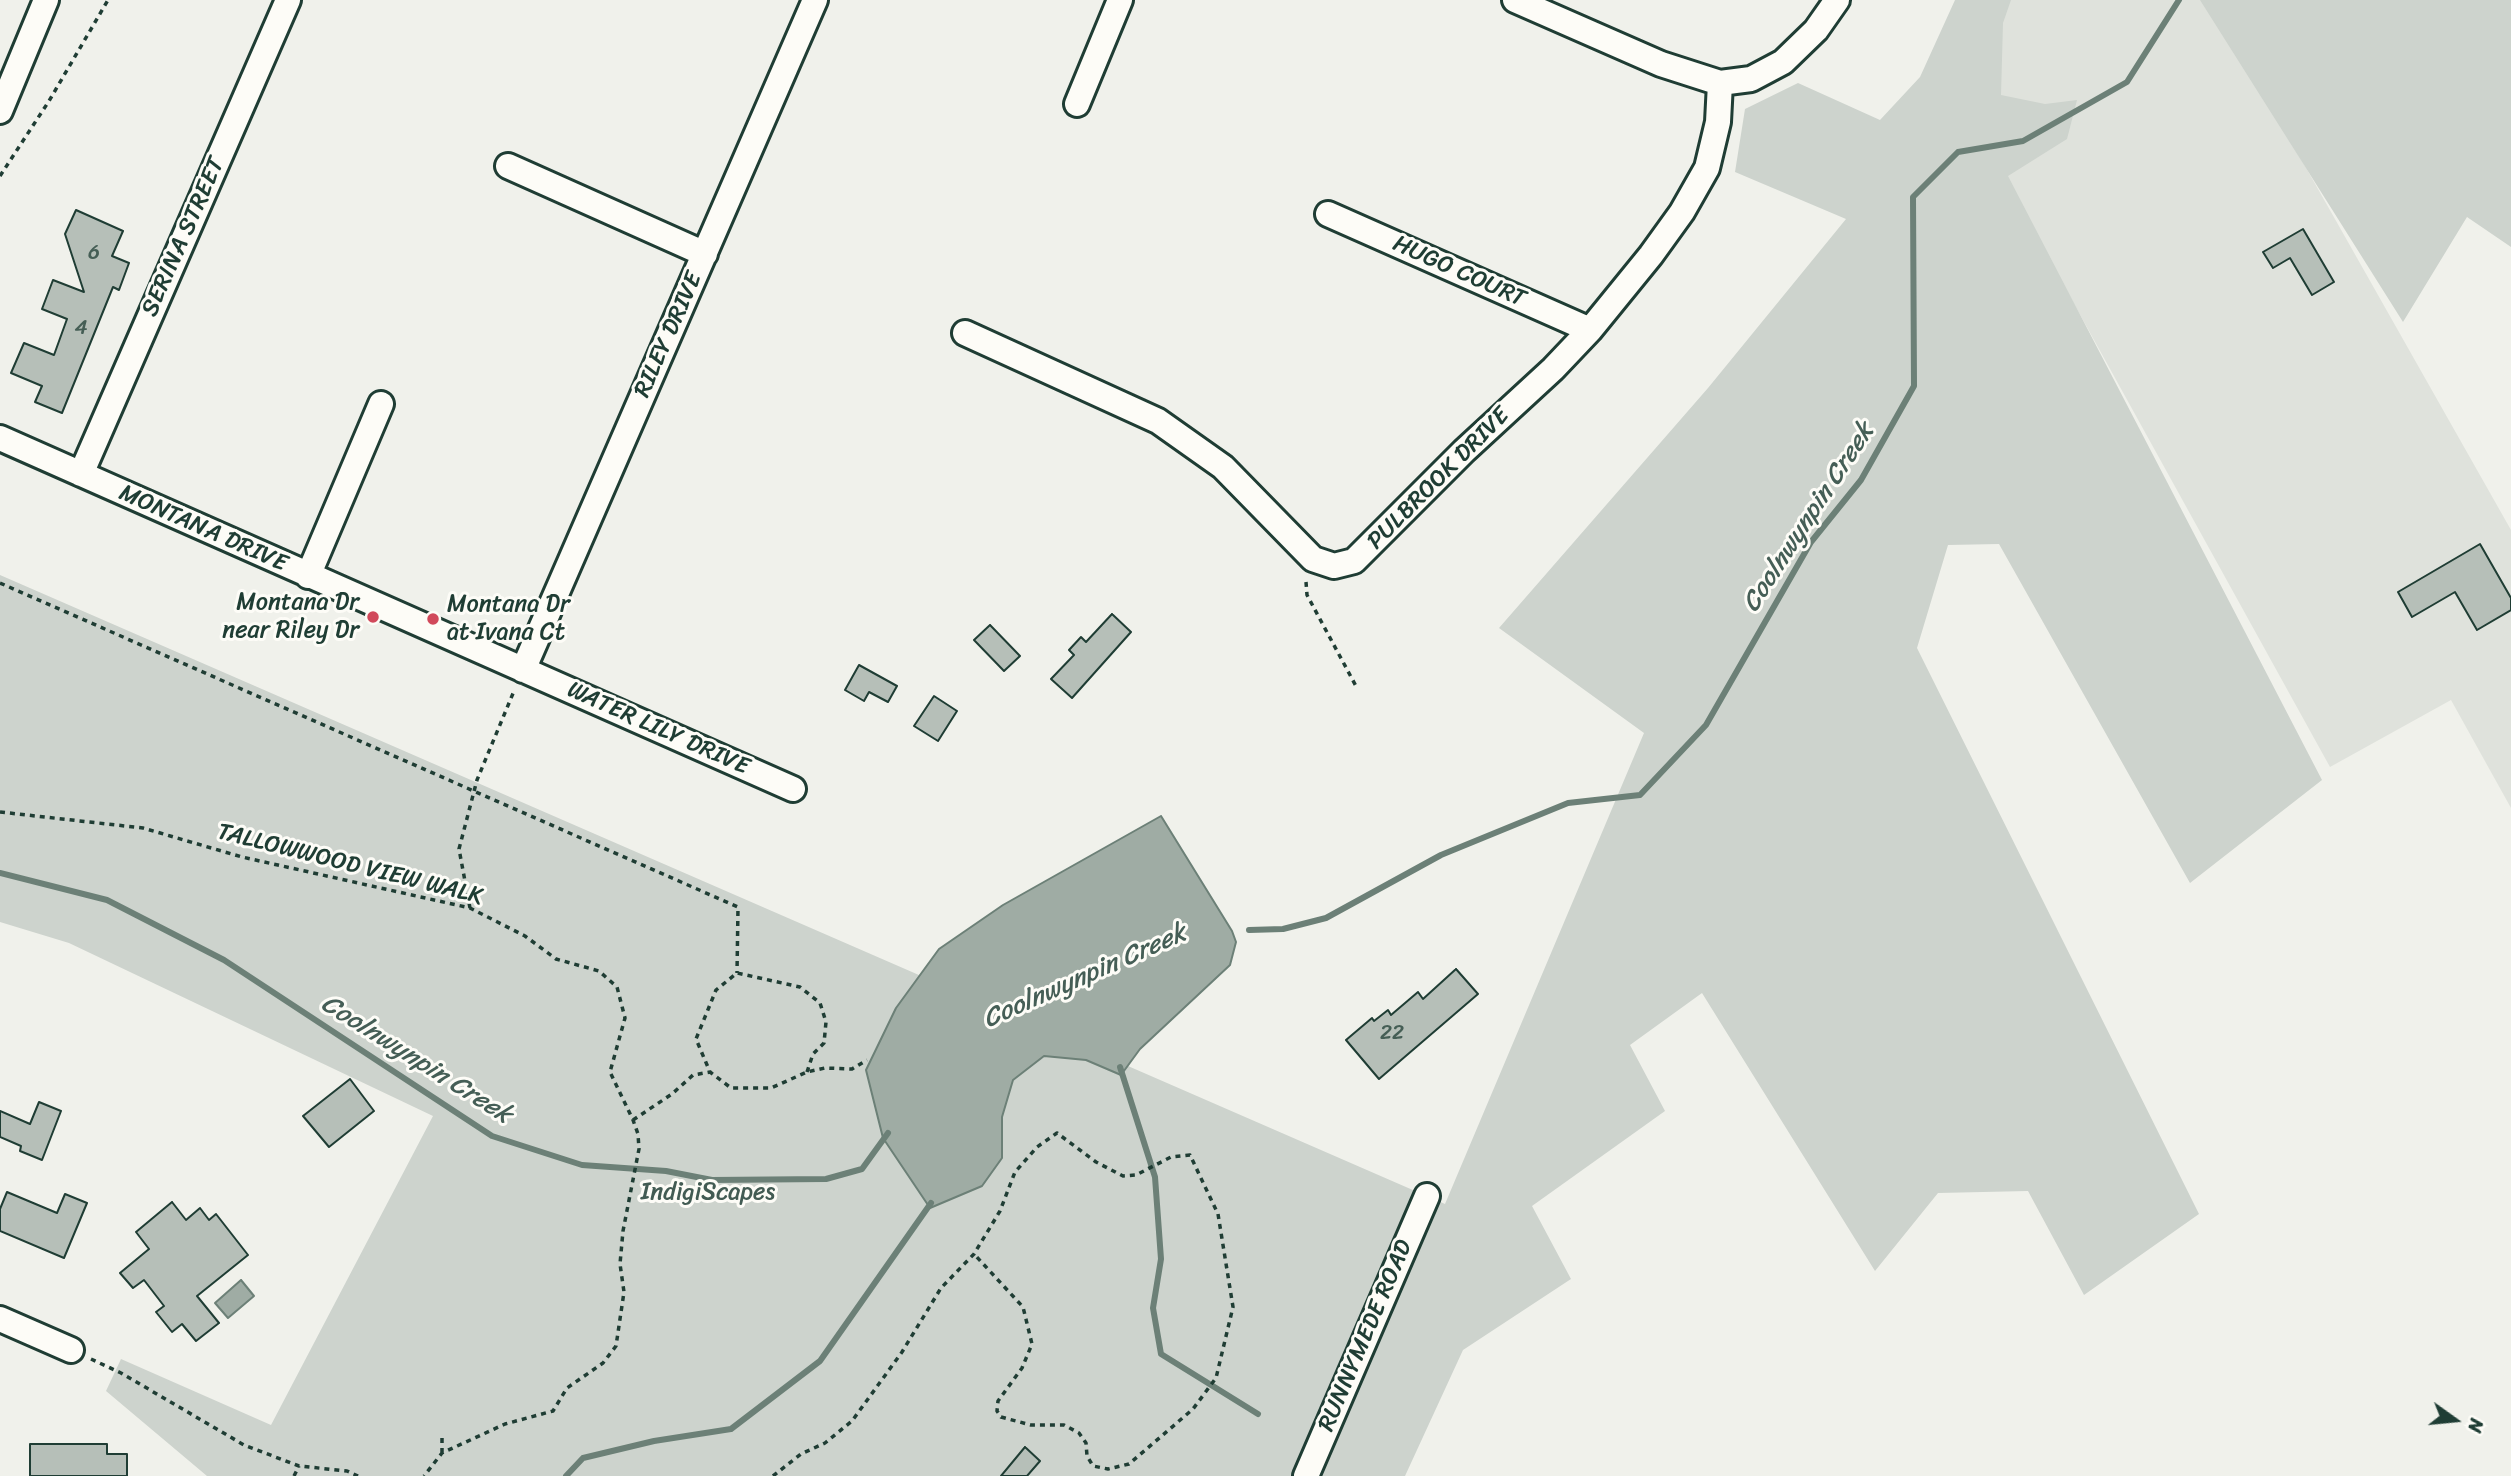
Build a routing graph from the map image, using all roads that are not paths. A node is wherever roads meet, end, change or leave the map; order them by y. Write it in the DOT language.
graph roads {
  1 [pos="46,0"];
  2 [pos="288,0"];
  3 [pos="816,0"];
  4 [pos="1120,0"];
  5 [pos="1515,0"];
  6 [pos="1837,0"];
  7 [pos="1720,83"];
  8 [pos="1077,104"];
  9 [pos="0,111"];
  10 [pos="508,166"];
  11 [pos="1328,214"];
  12 [pos="705,254"];
  13 [pos="1590,330"];
  14 [pos="965,333"];
  15 [pos="381,404"];
  16 [pos="0,438"];
  17 [pos="81,474"];
  18 [pos="308,576"];
  19 [pos="519,678"];
  20 [pos="793,789"];
  21 [pos="1427,1196"];
  22 [pos="0,1319"];
  23 [pos="71,1350"];
  24 [pos="1306,1476"];
  1 -- 9 [label="street"];
  2 -- 17 [label="street, SERINA STREET"];
  3 -- 12 [label="street, RILEY DRIVE"];
  4 -- 8 [label="street"];
  5 -- 7 [label="street"];
  6 -- 7 [label="street"];
  7 -- 13 [label="street, PULBROOK DRIVE"];
  10 -- 12 [label="street"];
  11 -- 13 [label="street, HUGO COURT"];
  12 -- 19 [label="street, RILEY DRIVE"];
  13 -- 14 [label="street, PULBROOK DRIVE"];
  15 -- 18 [label="street"];
  16 -- 17 [label="street, MONTANA DRIVE"];
  17 -- 18 [label="street, MONTANA DRIVE"];
  18 -- 19 [label="street, MONTANA DRIVE"];
  19 -- 20 [label="street, WATER LILY DRIVE"];
  21 -- 24 [label="street, RUNNYMEDE ROAD"];
  22 -- 23 [label="street"];
}
